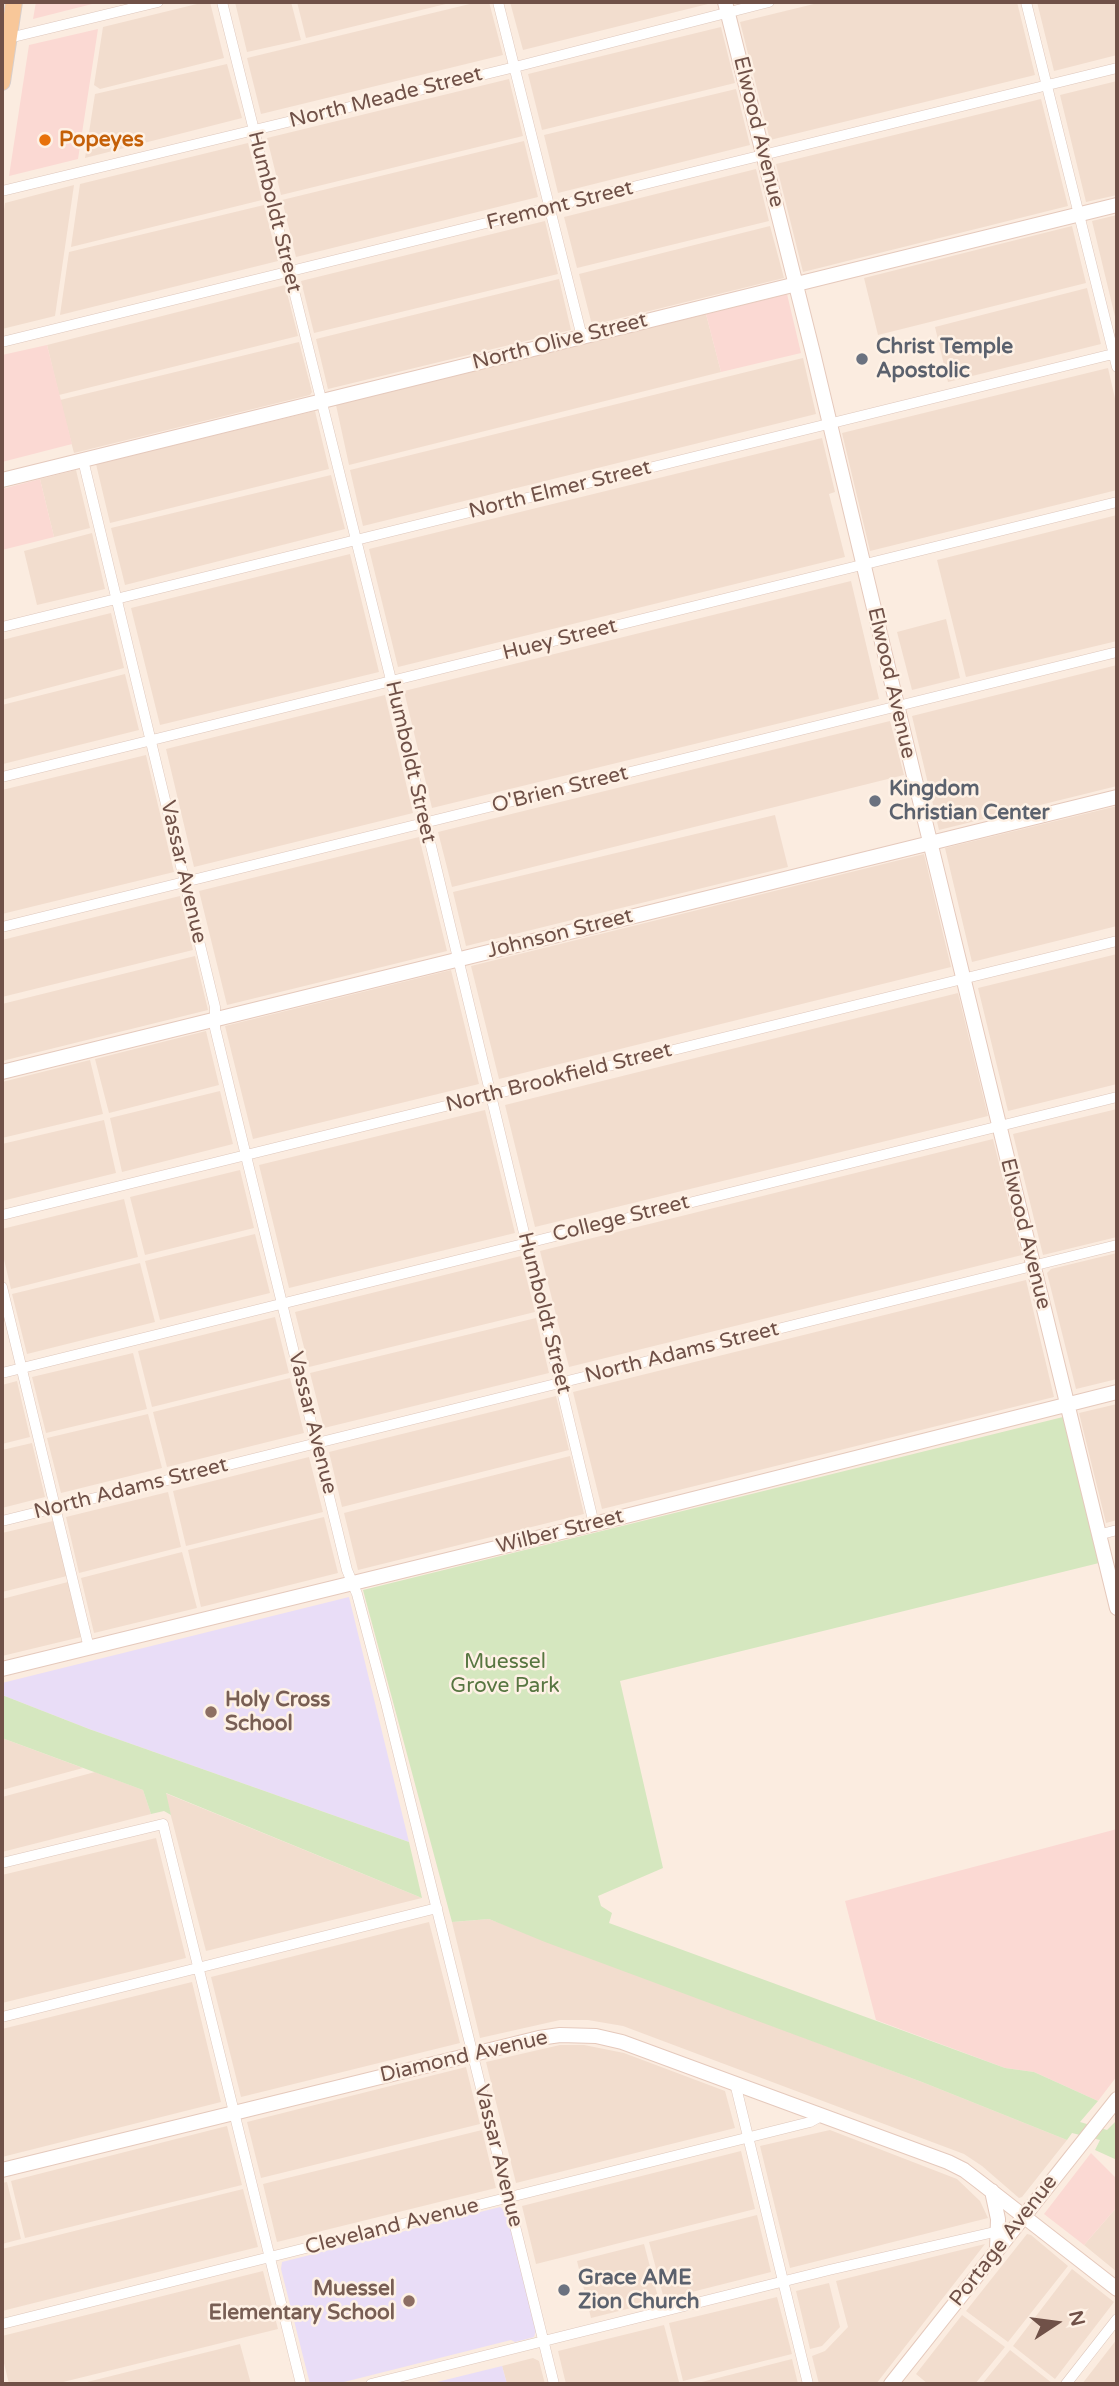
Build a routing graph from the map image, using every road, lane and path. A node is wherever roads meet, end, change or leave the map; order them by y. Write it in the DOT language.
graph roads {
  1 [pos="14,2"];
  2 [pos="158,2"];
  3 [pos="222,2"];
  4 [pos="498,2"];
  5 [pos="769,2"];
  6 [pos="1026,2"];
  7 [pos="726,7"];
  8 [pos="9,38"];
  9 [pos="514,66"];
  10 [pos="1117,68"];
  11 [pos="2,82"];
  12 [pos="1047,87"];
  13 [pos="254,131"];
  14 [pos="764,155"];
  15 [pos="2,191"];
  16 [pos="1117,205"];
  17 [pos="550,208"];
  18 [pos="1079,215"];
  19 [pos="288,272"];
  20 [pos="796,284"];
  21 [pos="582,337"];
  22 [pos="2,342"];
  23 [pos="1116,354"];
  24 [pos="1117,367"];
  25 [pos="321,401"];
  26 [pos="829,424"];
  27 [pos="83,460"];
  28 [pos="2,480"];
  29 [pos="1117,502"];
  30 [pos="355,540"];
  31 [pos="863,566"];
  32 [pos="117,599"];
  33 [pos="2,627"];
  34 [pos="1117,652"];
  35 [pos="391,681"];
  36 [pos="897,707"];
  37 [pos="152,740"];
  38 [pos="2,777"];
  39 [pos="1117,797"];
  40 [pos="425,824"];
  41 [pos="930,842"];
  42 [pos="185,883"];
  43 [pos="2,927"];
  44 [pos="1117,941"];
  45 [pos="458,959"];
  46 [pos="963,978"];
  47 [pos="215,1019"];
  48 [pos="2,1072"];
  49 [pos="490,1095"];
  50 [pos="1117,1097"];
  51 [pos="999,1126"];
  52 [pos="246,1156"];
  53 [pos="2,1215"];
  54 [pos="526,1243"];
  55 [pos="1117,1245"];
  56 [pos="1033,1265"];
  57 [pos="2,1287"];
  58 [pos="282,1303"];
  59 [pos="21,1368"];
  60 [pos="2,1373"];
  61 [pos="561,1383"];
  62 [pos="1117,1392"];
  63 [pos="1067,1404"];
  64 [pos="316,1443"];
  65 [pos="55,1507"];
  66 [pos="2,1521"];
  67 [pos="594,1524"];
  68 [pos="1117,1530"];
  69 [pos="1098,1535"];
  70 [pos="352,1583"];
  71 [pos="1117,1608"];
  72 [pos="89,1647"];
  73 [pos="2,1669"];
  74 [pos="2,1863"];
  75 [pos="436,1908"];
  76 [pos="198,1968"];
  77 [pos="2,2017"];
  78 [pos="473,2053"];
  79 [pos="735,2083"];
  80 [pos="1117,2099"];
  81 [pos="234,2112"];
  82 [pos="821,2116"];
  83 [pos="748,2137"];
  84 [pos="2,2170"];
  85 [pos="992,2191"];
  86 [pos="509,2197"];
  87 [pos="1024,2216"];
  88 [pos="1005,2230"];
  89 [pos="270,2258"];
  90 [pos="784,2282"];
  91 [pos="1117,2289"];
  92 [pos="1117,2319"];
  93 [pos="2,2324"];
  94 [pos="544,2342"];
  95 [pos="898,2381"];
  96 [pos="301,2384"];
  97 [pos="371,2384"];
  98 [pos="554,2384"];
  99 [pos="808,2384"];
  100 [pos="1066,2384"];
  1 -- 8 [label="main road"];
  2 -- 8 [label="street"];
  3 -- 13 [label="street, Humboldt Street"];
  4 -- 9 [label="street"];
  5 -- 7 [label="street, North Meade Street"];
  6 -- 12 [label="street"];
  7 -- 9 [label="street, North Meade Street"];
  7 -- 14 [label="street, Elwood Avenue"];
  8 -- 11 [label="main road"];
  9 -- 13 [label="street, North Meade Street"];
  9 -- 17 [label="street"];
  10 -- 12 [label="street, Fremont Street"];
  12 -- 14 [label="street, Fremont Street"];
  12 -- 18 [label="street"];
  13 -- 15 [label="street, North Meade Street"];
  13 -- 19 [label="street, Humboldt Street"];
  14 -- 17 [label="street, Fremont Street"];
  14 -- 20 [label="street, Elwood Avenue"];
  16 -- 18 [label="street, North Olive Street"];
  17 -- 19 [label="street, Fremont Street"];
  17 -- 21 [label="street"];
  18 -- 20 [label="street, North Olive Street"];
  18 -- 23 [label="street"];
  19 -- 22 [label="street, Fremont Street"];
  19 -- 25 [label="street, Humboldt Street"];
  20 -- 21 [label="street, North Olive Street"];
  20 -- 26 [label="street, Elwood Avenue"];
  21 -- 25 [label="street, North Olive Street"];
  23 -- 24 [label="street"];
  23 -- 26 [label="street, North Elmer Street"];
  25 -- 27 [label="street, North Olive Street"];
  25 -- 30 [label="street, Humboldt Street"];
  26 -- 30 [label="street, North Elmer Street"];
  26 -- 31 [label="street, Elwood Avenue"];
  27 -- 28 [label="street, North Olive Street"];
  27 -- 32 [label="street, Vassar Avenue"];
  29 -- 31 [label="street, Huey Street"];
  30 -- 32 [label="street, North Elmer Street"];
  30 -- 35 [label="street, Humboldt Street"];
  31 -- 35 [label="street, Huey Street"];
  31 -- 36 [label="street, Elwood Avenue"];
  32 -- 33 [label="street, North Elmer Street"];
  32 -- 37 [label="street, Vassar Avenue"];
  34 -- 36 [label="street, O'Brien Street"];
  35 -- 37 [label="street, Huey Street"];
  35 -- 40 [label="street, Humboldt Street"];
  36 -- 40 [label="street, O'Brien Street"];
  36 -- 41 [label="street, Elwood Avenue"];
  37 -- 38 [label="street, Huey Street"];
  37 -- 42 [label="street, Vassar Avenue"];
  39 -- 41 [label="street, Johnson Street"];
  40 -- 42 [label="street, O'Brien Street"];
  40 -- 45 [label="street, Humboldt Street"];
  41 -- 45 [label="street, Johnson Street"];
  41 -- 46 [label="street, Elwood Avenue"];
  42 -- 43 [label="street, O'Brien Street"];
  42 -- 47 [label="street, Vassar Avenue"];
  44 -- 46 [label="street, North Brookfield Street"];
  45 -- 47 [label="street, Johnson Street"];
  45 -- 49 [label="street, Humboldt Street"];
  46 -- 49 [label="street, North Brookfield Street"];
  46 -- 51 [label="street, Elwood Avenue"];
  47 -- 48 [label="street, Johnson Street"];
  47 -- 52 [label="street, Vassar Avenue"];
  49 -- 52 [label="street, North Brookfield Street"];
  49 -- 54 [label="street, Humboldt Street"];
  50 -- 51 [label="street, College Street"];
  51 -- 54 [label="street, College Street"];
  51 -- 56 [label="street, Elwood Avenue"];
  52 -- 53 [label="street, North Brookfield Street"];
  52 -- 58 [label="street, Vassar Avenue"];
  54 -- 58 [label="street, College Street"];
  54 -- 61 [label="street, Humboldt Street"];
  55 -- 56 [label="street, North Adams Street"];
  56 -- 61 [label="street, North Adams Street"];
  56 -- 63 [label="street, Elwood Avenue"];
  57 -- 59 [label="street"];
  58 -- 59 [label="street, College Street"];
  58 -- 64 [label="street, Vassar Avenue"];
  59 -- 60 [label="street, College Street"];
  59 -- 65 [label="street"];
  61 -- 64 [label="street, North Adams Street"];
  61 -- 67 [label="street, Humboldt Street"];
  62 -- 63 [label="street, Wilber Street"];
  63 -- 67 [label="street, Wilber Street"];
  63 -- 69 [label="street, Elwood Avenue"];
  64 -- 65 [label="street, North Adams Street"];
  64 -- 70 [label="street, Vassar Avenue"];
  65 -- 66 [label="street, North Adams Street"];
  65 -- 72 [label="street"];
  67 -- 70 [label="street, Wilber Street"];
  68 -- 69 [label="street"];
  69 -- 71 [label="street, Elwood Avenue"];
  70 -- 72 [label="street, Wilber Street"];
  70 -- 75 [label="street, Vassar Avenue"];
  72 -- 73 [label="street, Wilber Street"];
  74 -- 76 [label="street"];
  75 -- 76 [label="street"];
  75 -- 78 [label="street, Vassar Avenue"];
  76 -- 77 [label="street"];
  76 -- 81 [label="street"];
  78 -- 79 [label="street, Diamond Avenue"];
  78 -- 81 [label="street, Diamond Avenue"];
  78 -- 86 [label="street, Vassar Avenue"];
  79 -- 82 [label="street, Diamond Avenue"];
  79 -- 83 [label="street"];
  80 -- 87 [label="street, Portage Avenue"];
  81 -- 84 [label="street, Diamond Avenue"];
  81 -- 89 [label="street"];
  82 -- 83 [label="street, Cleveland Avenue"];
  82 -- 85 [label="street, Diamond Avenue"];
  83 -- 86 [label="street, Cleveland Avenue"];
  83 -- 90 [label="street"];
  85 -- 87 [label="street, Diamond Avenue"];
  85 -- 88 [label="street"];
  86 -- 89 [label="street, Cleveland Avenue"];
  86 -- 94 [label="street, Vassar Avenue"];
  87 -- 88 [label="street, Portage Avenue"];
  87 -- 91 [label="street, Diamond Avenue"];
  88 -- 90 [label="street"];
  88 -- 95 [label="street, Portage Avenue"];
  89 -- 93 [label="street, Cleveland Avenue"];
  89 -- 96 [label="street"];
  90 -- 94 [label="street"];
  90 -- 99 [label="street"];
  92 -- 100 [label="street"];
  94 -- 97 [label="street"];
  94 -- 98 [label="street, Vassar Avenue"];
}
